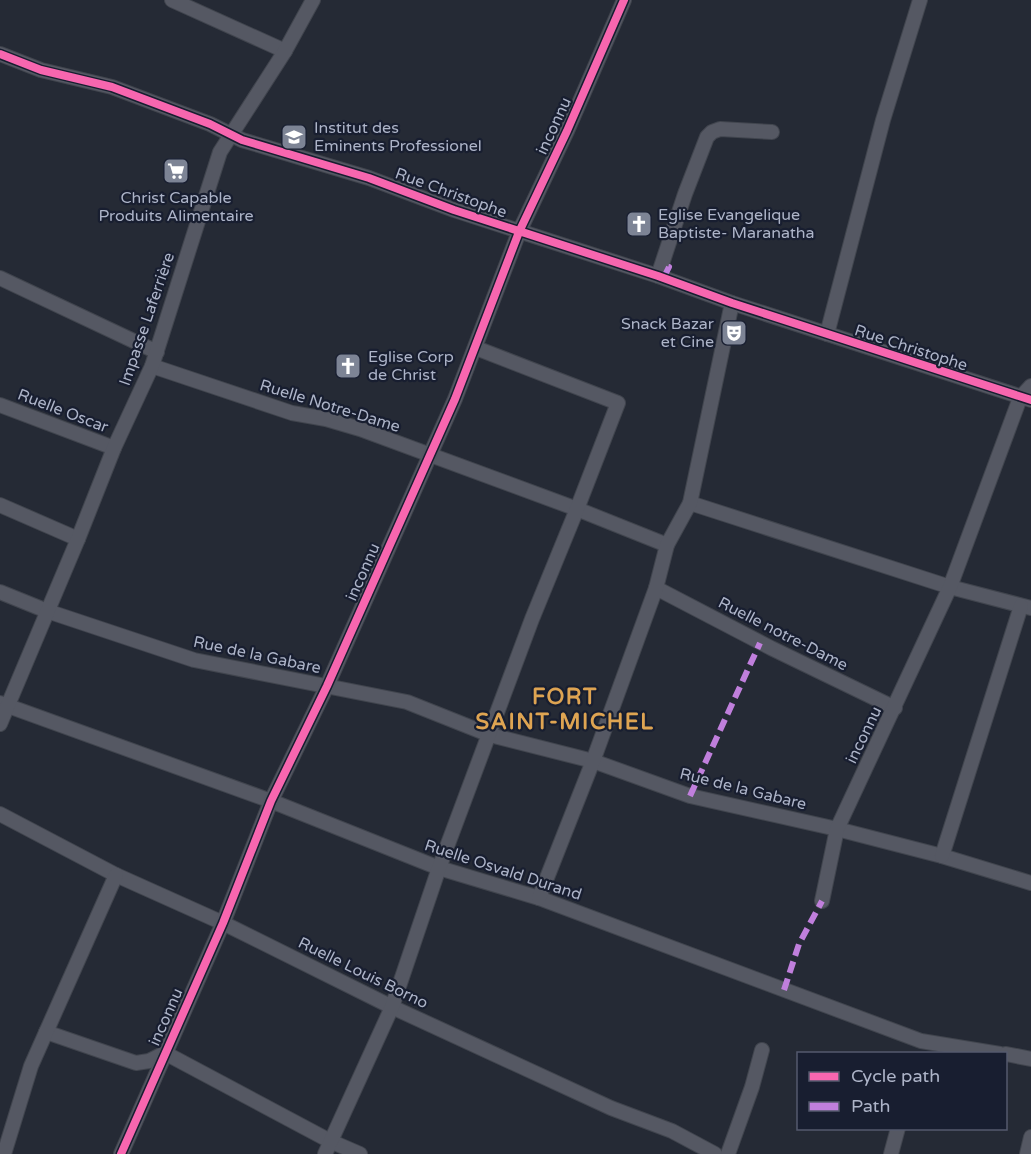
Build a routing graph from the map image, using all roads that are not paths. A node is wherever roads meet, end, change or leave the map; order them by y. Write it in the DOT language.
graph roads {
  1 [pos="172,0"];
  2 [pos="313,0"];
  3 [pos="624,0"];
  4 [pos="920,0"];
  5 [pos="285,51"];
  6 [pos="0,54"];
  7 [pos="772,132"];
  8 [pos="231,135"];
  9 [pos="519,232"];
  10 [pos="658,276"];
  11 [pos="0,278"];
  12 [pos="732,303"];
  13 [pos="827,334"];
  14 [pos="476,348"];
  15 [pos="157,352"];
  16 [pos="152,366"];
  17 [pos="1031,386"];
  18 [pos="1025,399"];
  19 [pos="0,405"];
  20 [pos="114,448"];
  21 [pos="430,455"];
  22 [pos="690,503"];
  23 [pos="0,505"];
  24 [pos="578,509"];
  25 [pos="78,538"];
  26 [pos="667,545"];
  27 [pos="950,587"];
  28 [pos="656,588"];
  29 [pos="0,592"];
  30 [pos="1026,607"];
  31 [pos="47,611"];
  32 [pos="327,686"];
  33 [pos="3,704"];
  34 [pos="895,708"];
  35 [pos="0,724"];
  36 [pos="490,735"];
  37 [pos="593,761"];
  38 [pos="271,801"];
  39 [pos="0,814"];
  40 [pos="837,829"];
  41 [pos="942,856"];
  42 [pos="439,868"];
  43 [pos="116,875"];
  44 [pos="1031,883"];
  45 [pos="539,898"];
  46 [pos="822,901"];
  47 [pos="223,923"];
  48 [pos="392,1007"];
  49 [pos="46,1032"];
  50 [pos="919,1047"];
  51 [pos="762,1050"];
  52 [pos="986,1052"];
  53 [pos="165,1053"];
  54 [pos="1007,1054"];
  55 [pos="1031,1059"];
  56 [pos="897,1130"];
  57 [pos="1031,1137"];
  58 [pos="330,1141"];
  59 [pos="4,1154"];
  60 [pos="121,1154"];
  61 [pos="325,1154"];
  62 [pos="360,1154"];
  63 [pos="715,1154"];
  64 [pos="728,1154"];
  65 [pos="891,1154"];
  66 [pos="1027,1154"];
  1 -- 5 [label="street"];
  2 -- 5 [label="street, Impasse Laferrière"];
  3 -- 9 [label="street, inconnu"];
  4 -- 13 [label="street"];
  5 -- 8 [label="street, Impasse Laferrière"];
  6 -- 8 [label="street, Rue Christophe"];
  7 -- 10 [label="street"];
  8 -- 9 [label="street, Rue Christophe"];
  8 -- 15 [label="street, Impasse Laferrière"];
  9 -- 10 [label="street, Rue Christophe"];
  9 -- 14 [label="street, inconnu"];
  10 -- 12 [label="street, Rue Christophe"];
  11 -- 15 [label="street"];
  12 -- 13 [label="street, Rue Christophe"];
  12 -- 22 [label="street"];
  13 -- 18 [label="street, Rue Christophe"];
  14 -- 21 [label="street, inconnu"];
  14 -- 24 [label="street"];
  15 -- 16 [label="street, Impasse Laferrière"];
  16 -- 20 [label="street, Impasse Laferrière"];
  16 -- 21 [label="street, Ruelle Notre-Dame"];
  17 -- 18 [label="street, inconnu"];
  18 -- 27 [label="street, inconnu"];
  19 -- 20 [label="street, Ruelle Oscar"];
  20 -- 25 [label="street, Impasse Laferrière"];
  21 -- 24 [label="street, Ruelle Notre-Dame"];
  21 -- 32 [label="street, inconnu"];
  22 -- 26 [label="street"];
  22 -- 27 [label="street"];
  23 -- 25 [label="street"];
  24 -- 26 [label="street, Ruelle Notre-Dame"];
  24 -- 36 [label="street"];
  25 -- 31 [label="street, Impasse Laferrière"];
  26 -- 28 [label="street"];
  27 -- 30 [label="street"];
  27 -- 34 [label="street, inconnu"];
  28 -- 34 [label="street, Ruelle notre-Dame"];
  28 -- 37 [label="street"];
  29 -- 31 [label="street, Rue de la Gabare"];
  30 -- 41 [label="street"];
  31 -- 32 [label="street, Rue de la Gabare"];
  31 -- 33 [label="street, Impasse Laferrière"];
  32 -- 36 [label="street, Rue de la Gabare"];
  32 -- 38 [label="street, inconnu"];
  33 -- 35 [label="street, Impasse Laferrière"];
  33 -- 38 [label="street, Ruelle Osvald Durand"];
  34 -- 40 [label="street, inconnu"];
  36 -- 37 [label="street, Rue de la Gabare"];
  36 -- 42 [label="street"];
  37 -- 40 [label="street, Rue de la Gabare"];
  37 -- 45 [label="street"];
  38 -- 42 [label="street, Ruelle Osvald Durand"];
  38 -- 47 [label="street, inconnu"];
  39 -- 43 [label="street, Ruelle Louis Borno"];
  40 -- 41 [label="street, Rue de la Gabare"];
  40 -- 46 [label="street, inconnu"];
  41 -- 44 [label="street, Rue de la Gabare"];
  42 -- 45 [label="street, Ruelle Osvald Durand"];
  42 -- 48 [label="street"];
  43 -- 47 [label="street, Ruelle Louis Borno"];
  43 -- 49 [label="street"];
  45 -- 50 [label="street, Ruelle Osvald Durand"];
  47 -- 48 [label="street, Ruelle Louis Borno"];
  47 -- 53 [label="street, inconnu"];
  48 -- 58 [label="street"];
  48 -- 63 [label="street, Ruelle Louis Borno"];
  49 -- 53 [label="street, inconnu"];
  49 -- 59 [label="street"];
  50 -- 52 [label="street, Ruelle Osvald Durand"];
  51 -- 64 [label="street"];
  53 -- 58 [label="street, inconnu"];
  53 -- 60 [label="street, inconnu"];
  54 -- 55 [label="street"];
  56 -- 65 [label="street"];
  57 -- 66 [label="street"];
  58 -- 61 [label="street"];
  58 -- 62 [label="street, inconnu"];
}
